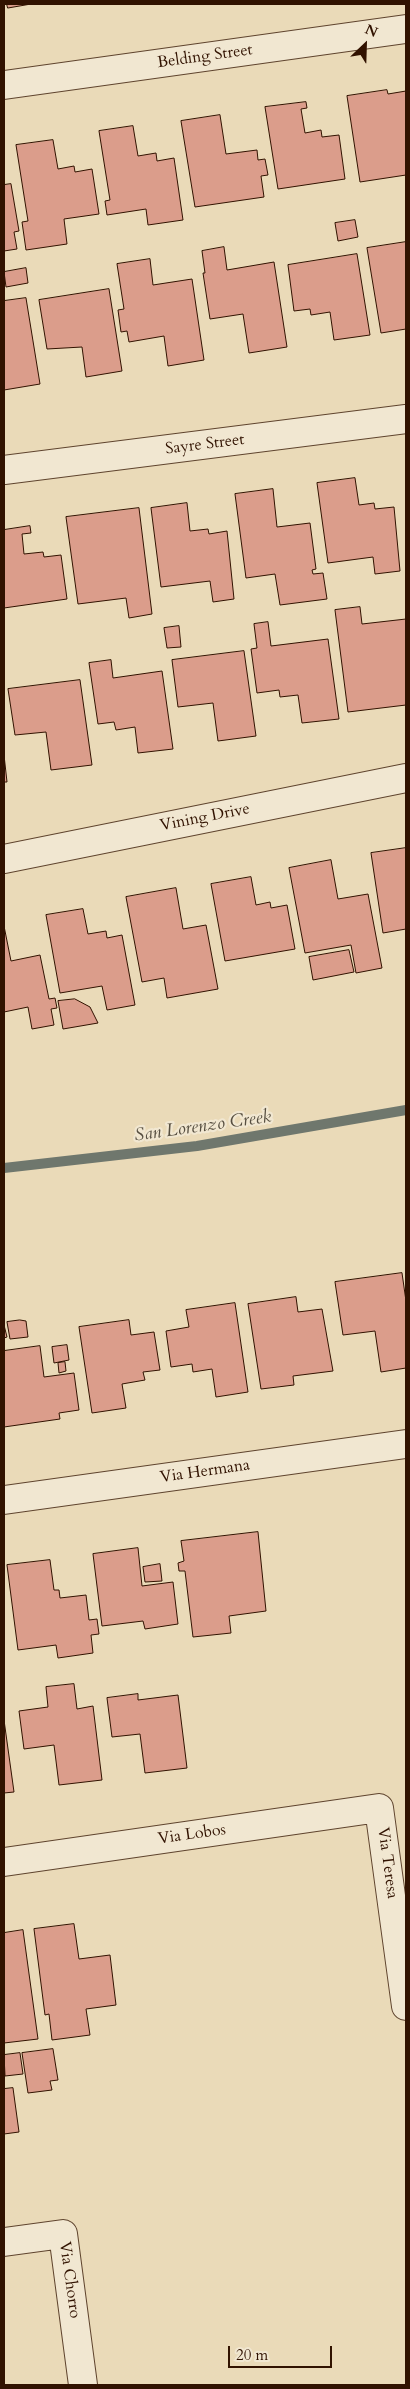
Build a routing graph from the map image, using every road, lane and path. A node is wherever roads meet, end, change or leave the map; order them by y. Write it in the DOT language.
graph roads {
  1 [pos="406,30"];
  2 [pos="4,85"];
  3 [pos="406,419"];
  4 [pos="4,470"];
  5 [pos="406,778"];
  6 [pos="4,859"];
  7 [pos="406,1444"];
  8 [pos="4,1500"];
  9 [pos="379,1808"];
  10 [pos="4,1862"];
  11 [pos="406,2006"];
  12 [pos="4,2242"];
  13 [pos="82,2385"];
  1 -- 2 [label="street, Belding Street"];
  3 -- 4 [label="street, Sayre Street"];
  5 -- 6 [label="street, Vining Drive"];
  7 -- 8 [label="street, Via Hermana"];
  9 -- 10 [label="street, Via Lobos"];
  9 -- 11 [label="street, Via Teresa"];
  12 -- 13 [label="street, Via Chorro"];
}
